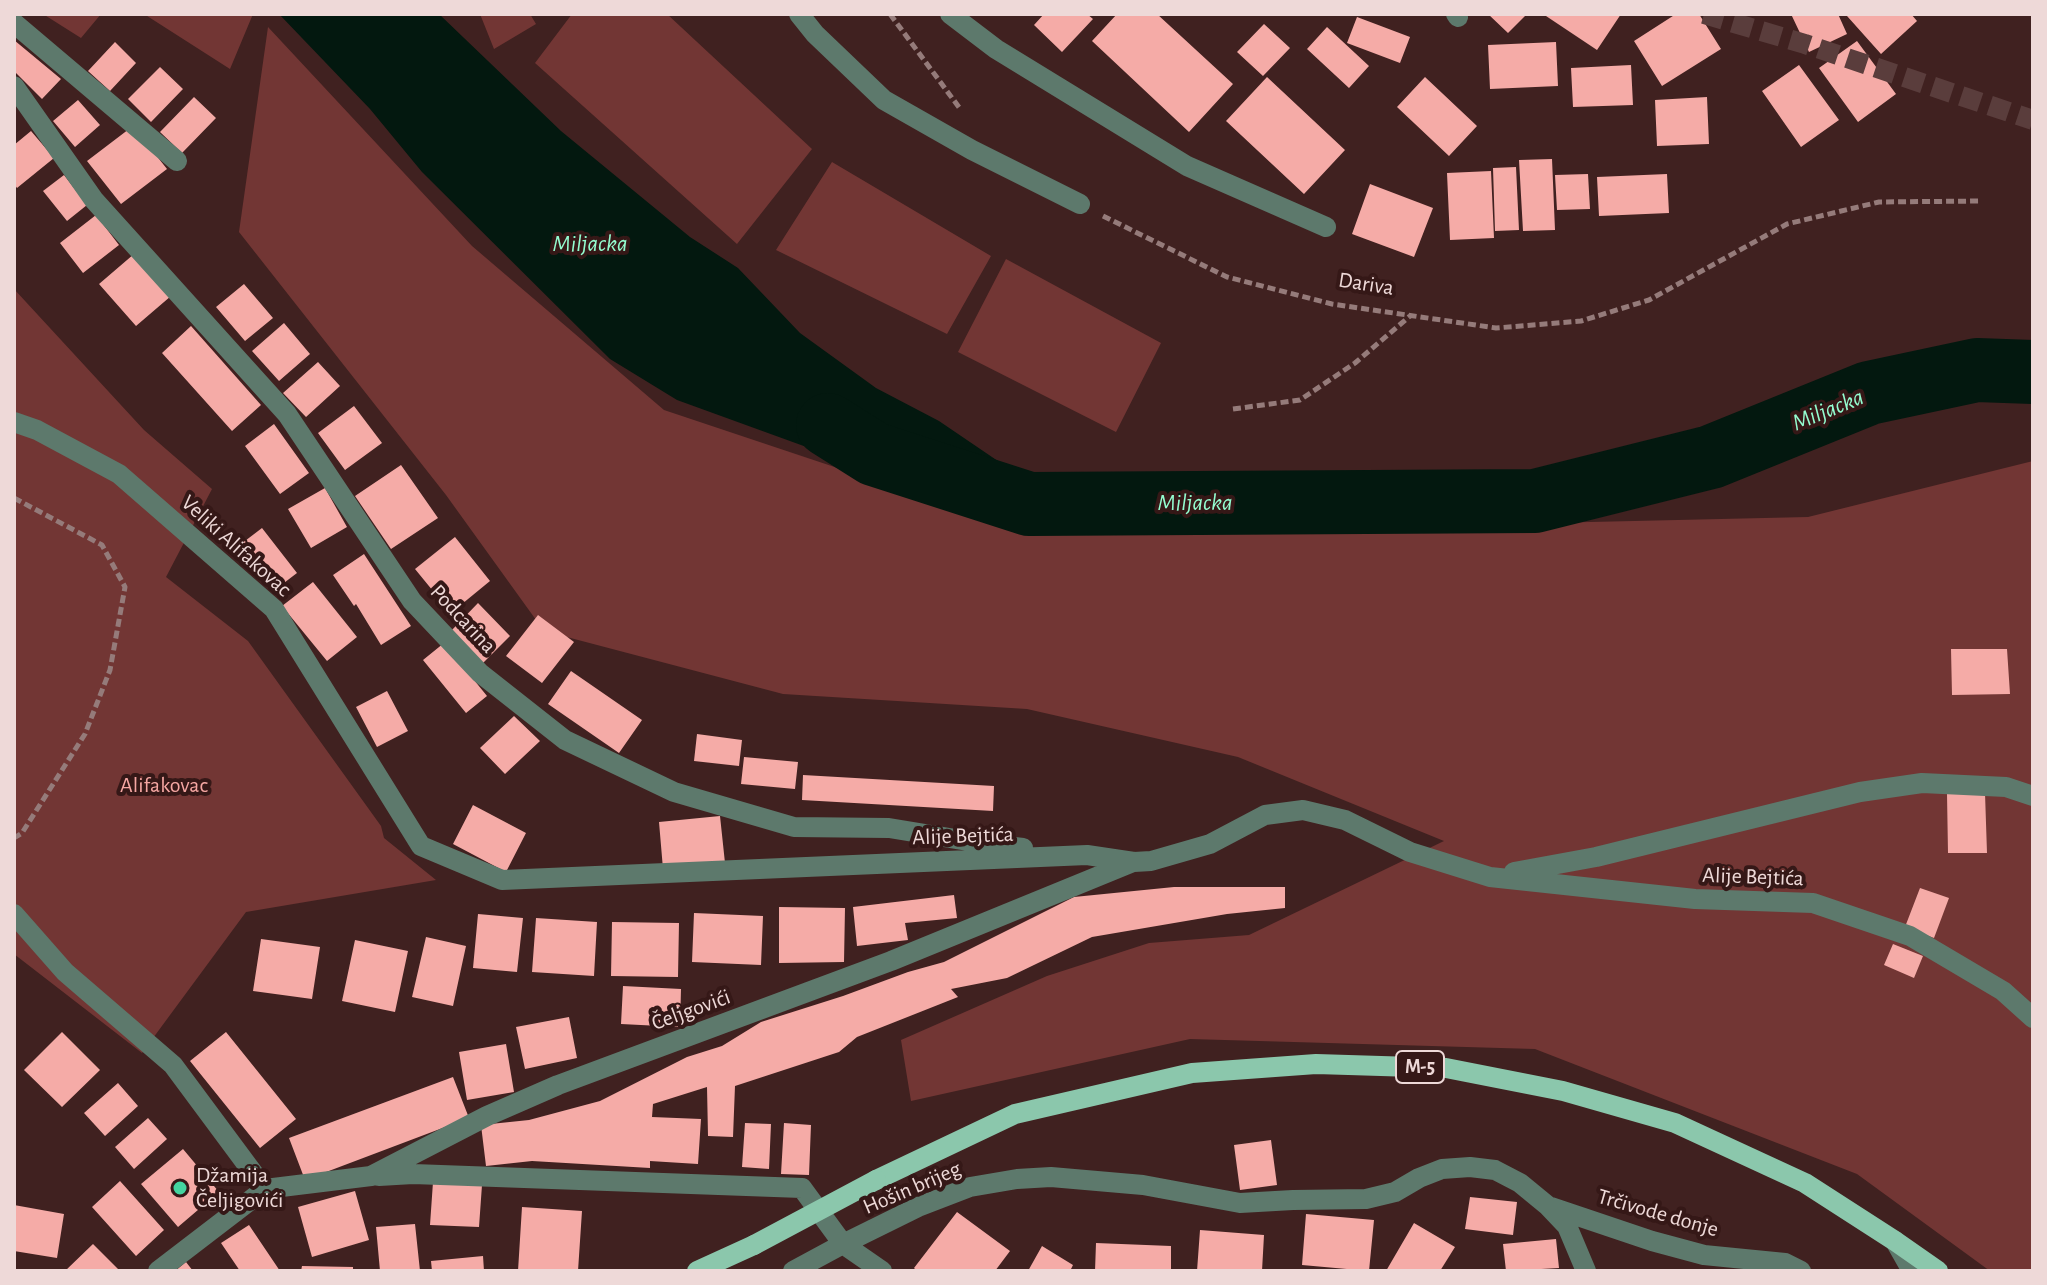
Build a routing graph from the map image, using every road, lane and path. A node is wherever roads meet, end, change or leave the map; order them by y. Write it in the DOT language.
graph roads {
  1 [pos="799,14"];
  2 [pos="890,14"];
  3 [pos="950,14"];
  4 [pos="14,23"];
  5 [pos="14,86"];
  6 [pos="968,120"];
  7 [pos="177,161"];
  8 [pos="1981,201"];
  9 [pos="1080,204"];
  10 [pos="1326,227"];
  11 [pos="1411,316"];
  12 [pos="1233,409"];
  13 [pos="14,422"];
  14 [pos="14,498"];
  15 [pos="2033,796"];
  16 [pos="14,838"];
  17 [pos="421,846"];
  18 [pos="1087,855"];
  19 [pos="1134,862"];
  20 [pos="1490,877"];
  21 [pos="14,914"];
  22 [pos="2033,1018"];
  23 [pos="371,1176"];
  24 [pos="265,1189"];
  25 [pos="1548,1206"];
  26 [pos="1895,1241"];
  27 [pos="843,1244"];
  28 [pos="158,1271"];
  29 [pos="697,1271"];
  30 [pos="793,1271"];
  31 [pos="882,1271"];
  32 [pos="1586,1271"];
  33 [pos="1801,1271"];
  34 [pos="1912,1271"];
  35 [pos="1938,1271"];
  1 -- 9 [label="street"];
  2 -- 6 [label="path"];
  3 -- 10 [label="street"];
  4 -- 7 [label="street"];
  5 -- 18 [label="street, Podcarina"];
  8 -- 11 [label="path, Dariva"];
  9 -- 11 [label="path, Dariva"];
  11 -- 12 [label="path"];
  13 -- 17 [label="street, Veliki Alifakovac"];
  14 -- 16 [label="path"];
  15 -- 20 [label="street, Alije Bejtića"];
  17 -- 18 [label="street, Alije Bejtića"];
  18 -- 19 [label="street, Alije Bejtića"];
  19 -- 20 [label="street, Alije Bejtića"];
  19 -- 23 [label="street, Čeljgovići"];
  20 -- 22 [label="street, Alije Bejtića"];
  21 -- 24 [label="street"];
  23 -- 24 [label="street, Čeljgovići"];
  23 -- 27 [label="street"];
  24 -- 28 [label="street"];
  25 -- 27 [label="street, Hošin brijeg"];
  25 -- 32 [label="street, Hošin brijeg"];
  25 -- 33 [label="street, Trčivode donje"];
  26 -- 29 [label="main road, M-5, bridge"];
  26 -- 34 [label="street"];
  26 -- 35 [label="main road, M-5"];
  27 -- 30 [label="street, Hošin brijeg"];
  27 -- 31 [label="street"];
}
